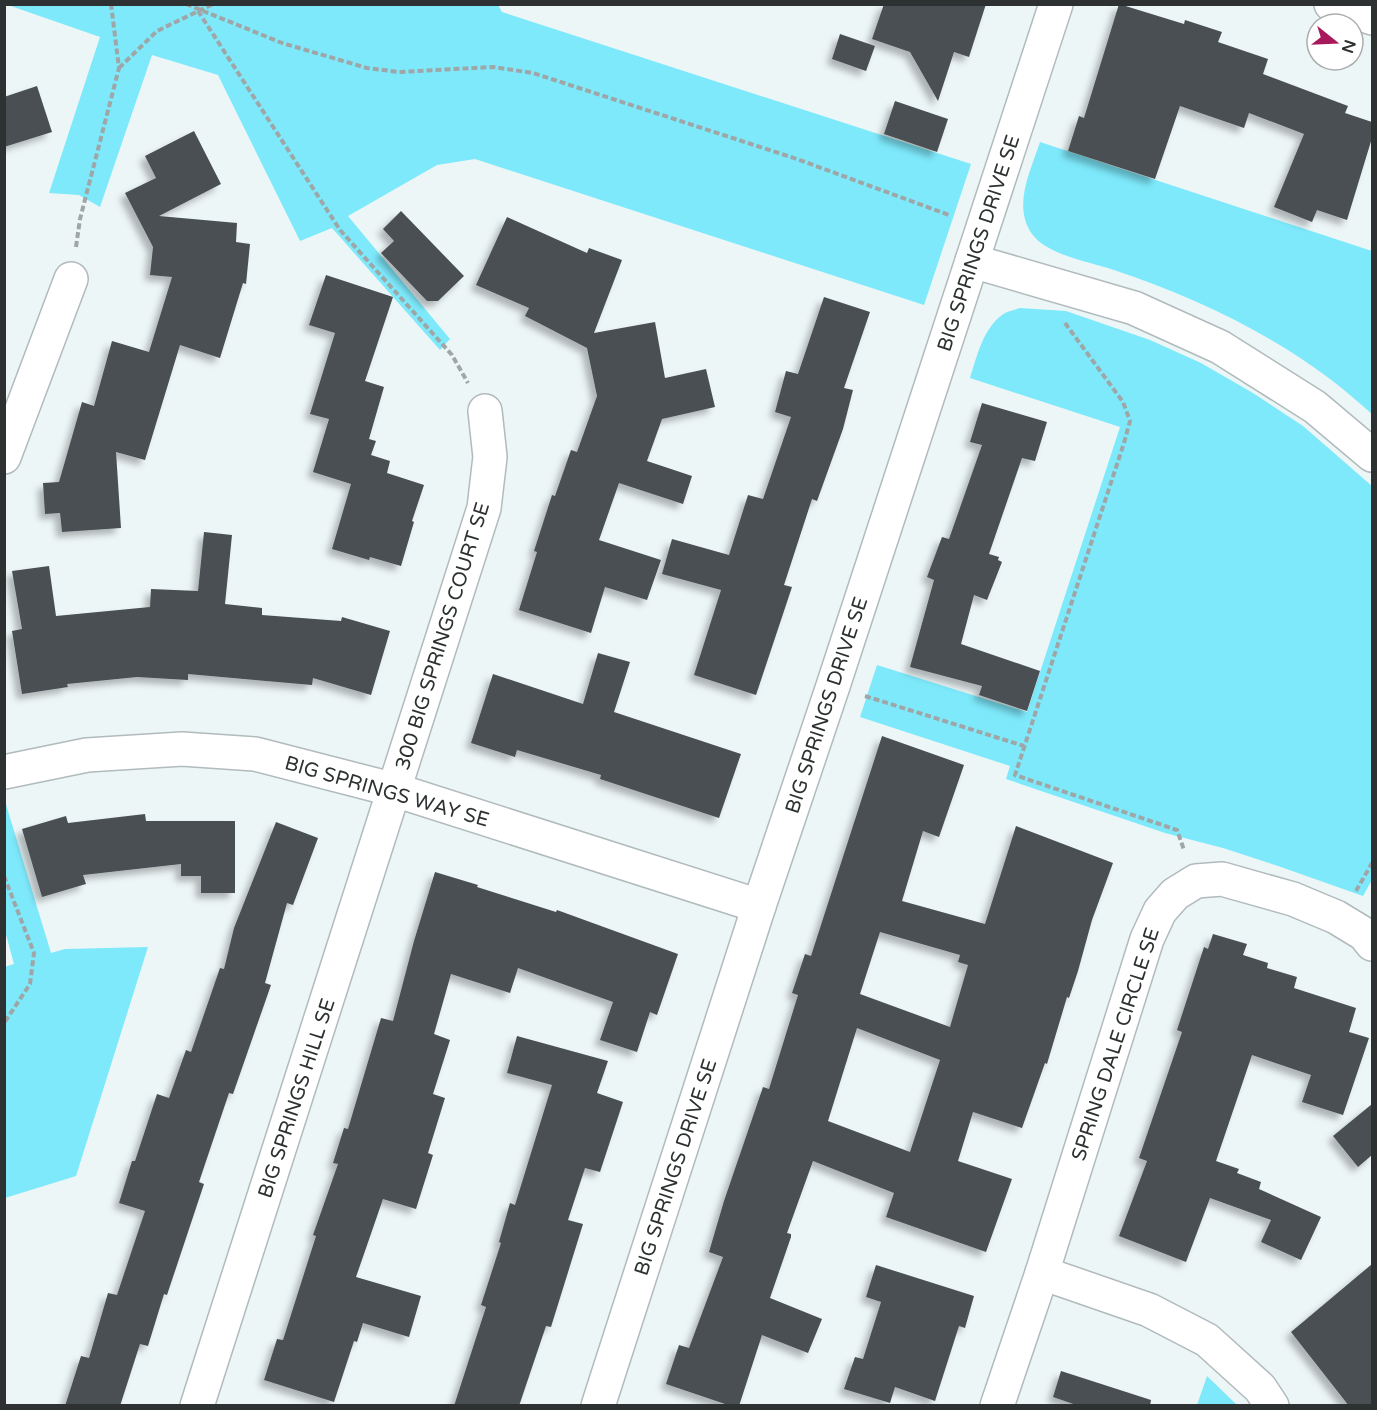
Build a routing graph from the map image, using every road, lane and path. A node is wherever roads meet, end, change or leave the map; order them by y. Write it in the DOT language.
graph roads {
  1 [pos="111,4"];
  2 [pos="186,4"];
  3 [pos="213,4"];
  4 [pos="1056,4"];
  5 [pos="1331,4"];
  6 [pos="198,11"];
  7 [pos="1372,18"];
  8 [pos="119,68"];
  9 [pos="949,215"];
  10 [pos="972,261"];
  11 [pos="71,279"];
  12 [pos="1060,316"];
  13 [pos="485,411"];
  14 [pos="1372,455"];
  15 [pos="4,457"];
  16 [pos="833,686"];
  17 [pos="1024,746"];
  18 [pos="4,772"];
  19 [pos="395,790"];
  20 [pos="4,876"];
  21 [pos="1196,881"];
  22 [pos="759,906"];
  23 [pos="1372,944"];
  24 [pos="4,1023"];
  25 [pos="1042,1273"];
  26 [pos="196,1406"];
  27 [pos="598,1406"];
  28 [pos="997,1406"];
  29 [pos="1272,1406"];
  1 -- 8 [label="path"];
  2 -- 6 [label="path"];
  3 -- 6 [label="path"];
  4 -- 10 [label="street, BIG SPRINGS DRIVE SE"];
  5 -- 7 [label="street"];
  6 -- 8 [label="path"];
  6 -- 9 [label="path"];
  6 -- 13 [label="path"];
  8 -- 11 [label="path"];
  10 -- 14 [label="street"];
  10 -- 16 [label="street, BIG SPRINGS DRIVE SE"];
  11 -- 15 [label="street"];
  12 -- 17 [label="path"];
  13 -- 19 [label="street, 300 BIG SPRINGS COURT SE"];
  16 -- 17 [label="path"];
  16 -- 22 [label="street, BIG SPRINGS DRIVE SE"];
  17 -- 21 [label="path"];
  18 -- 19 [label="street, BIG SPRINGS WAY SE"];
  19 -- 22 [label="street, BIG SPRINGS WAY SE"];
  19 -- 26 [label="street, BIG SPRINGS HILL SE"];
  20 -- 24 [label="path"];
  21 -- 23 [label="street"];
  21 -- 25 [label="street, SPRING DALE CIRCLE SE"];
  22 -- 27 [label="street, BIG SPRINGS DRIVE SE"];
  25 -- 28 [label="street, SPRING DALE CIRCLE SE"];
  25 -- 29 [label="street"];
}
